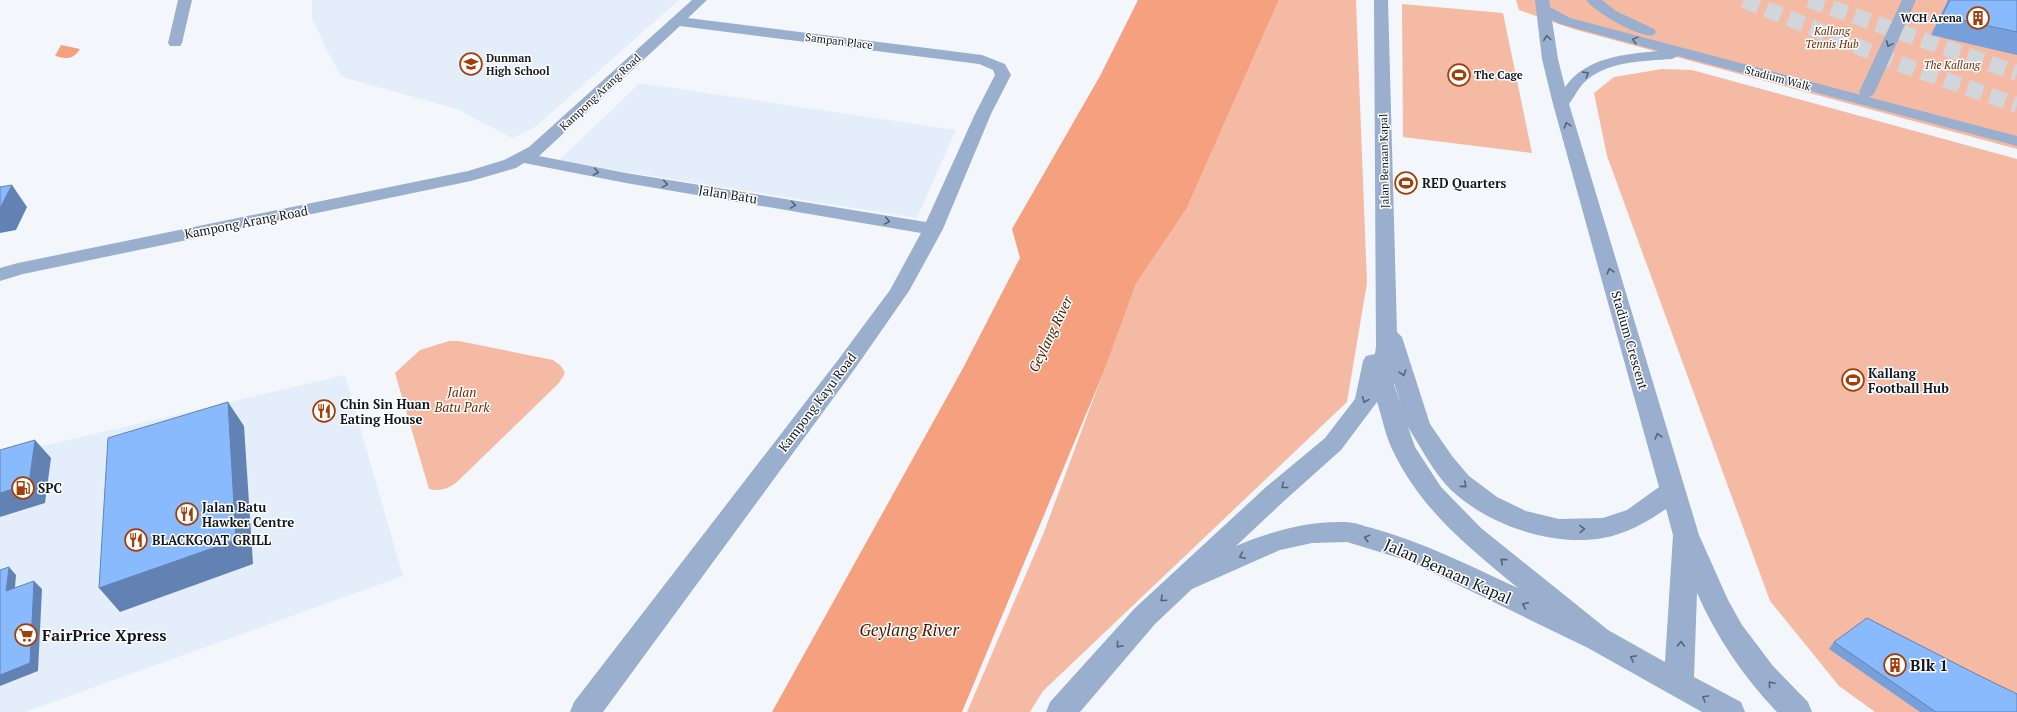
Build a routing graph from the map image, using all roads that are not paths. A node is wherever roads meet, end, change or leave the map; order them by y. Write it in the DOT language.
graph roads {
  1 [pos="185,0"];
  2 [pos="700,0"];
  3 [pos="1381,0"];
  4 [pos="1593,0"];
  5 [pos="1909,0"];
  6 [pos="1542,4"];
  7 [pos="1611,14"];
  8 [pos="676,21"];
  9 [pos="1588,27"];
  10 [pos="175,43"];
  11 [pos="1687,53"];
  12 [pos="1717,54"];
  13 [pos="1000,67"];
  14 [pos="1867,92"];
  15 [pos="1561,104"];
  16 [pos="2017,131"];
  17 [pos="2017,141"];
  18 [pos="523,158"];
  19 [pos="491,169"];
  20 [pos="933,229"];
  21 [pos="0,263"];
  22 [pos="0,275"];
  23 [pos="1386,322"];
  24 [pos="1673,490"];
  25 [pos="1686,535"];
  26 [pos="1180,582"];
  27 [pos="1598,639"];
  28 [pos="1680,683"];
  29 [pos="586,712"];
  30 [pos="1061,712"];
  31 [pos="1730,712"];
  32 [pos="1797,712"];
  1 -- 10 [label="street"];
  2 -- 8 [label="street, Kampong Arang Road"];
  3 -- 23 [label="street, Jalan Benaan Kapal"];
  4 -- 7 [label="street, Stadium Walk"];
  5 -- 14 [label="street, one-way"];
  6 -- 9 [label="street, Stadium Walk"];
  15 -- 6 [label="street, Stadium Crescent, one-way"];
  7 -- 9 [label="street"];
  7 -- 12 [label="street, Stadium Walk"];
  8 -- 13 [label="street, Sampan Place"];
  8 -- 18 [label="street, Kampong Arang Road"];
  11 -- 9 [label="street, Stadium Walk, one-way"];
  11 -- 12 [label="street"];
  15 -- 11 [label="street, one-way"];
  11 -- 17 [label="street, Stadium Walk"];
  12 -- 14 [label="street, Stadium Walk"];
  13 -- 20 [label="street, Kampong Kayu Road"];
  14 -- 16 [label="street, Stadium Walk"];
  24 -- 15 [label="street, Stadium Crescent, one-way"];
  18 -- 19 [label="street, Kampong Arang Road"];
  18 -- 20 [label="street, Jalan Batu, one-way"];
  19 -- 21 [label="street, Kampong Arang Road"];
  19 -- 22 [label="street, Kampong Arang Road"];
  20 -- 29 [label="street, Kampong Kayu Road"];
  23 -- 24 [label="street, one-way"];
  23 -- 26 [label="street, Jalan Benaan Kapal, one-way"];
  27 -- 23 [label="street, Jalan Benaan Kapal, one-way"];
  24 -- 25 [label="street, Stadium Crescent"];
  28 -- 25 [label="street, Stadium Crescent, one-way"];
  32 -- 25 [label="street, one-way"];
  27 -- 26 [label="street, Jalan Benaan Kapal, one-way"];
  26 -- 30 [label="street, Jalan Benaan Kapal, one-way"];
  28 -- 27 [label="street, Jalan Benaan Kapal, one-way"];
  31 -- 28 [label="street, Jalan Benaan Kapal, one-way"];
}
